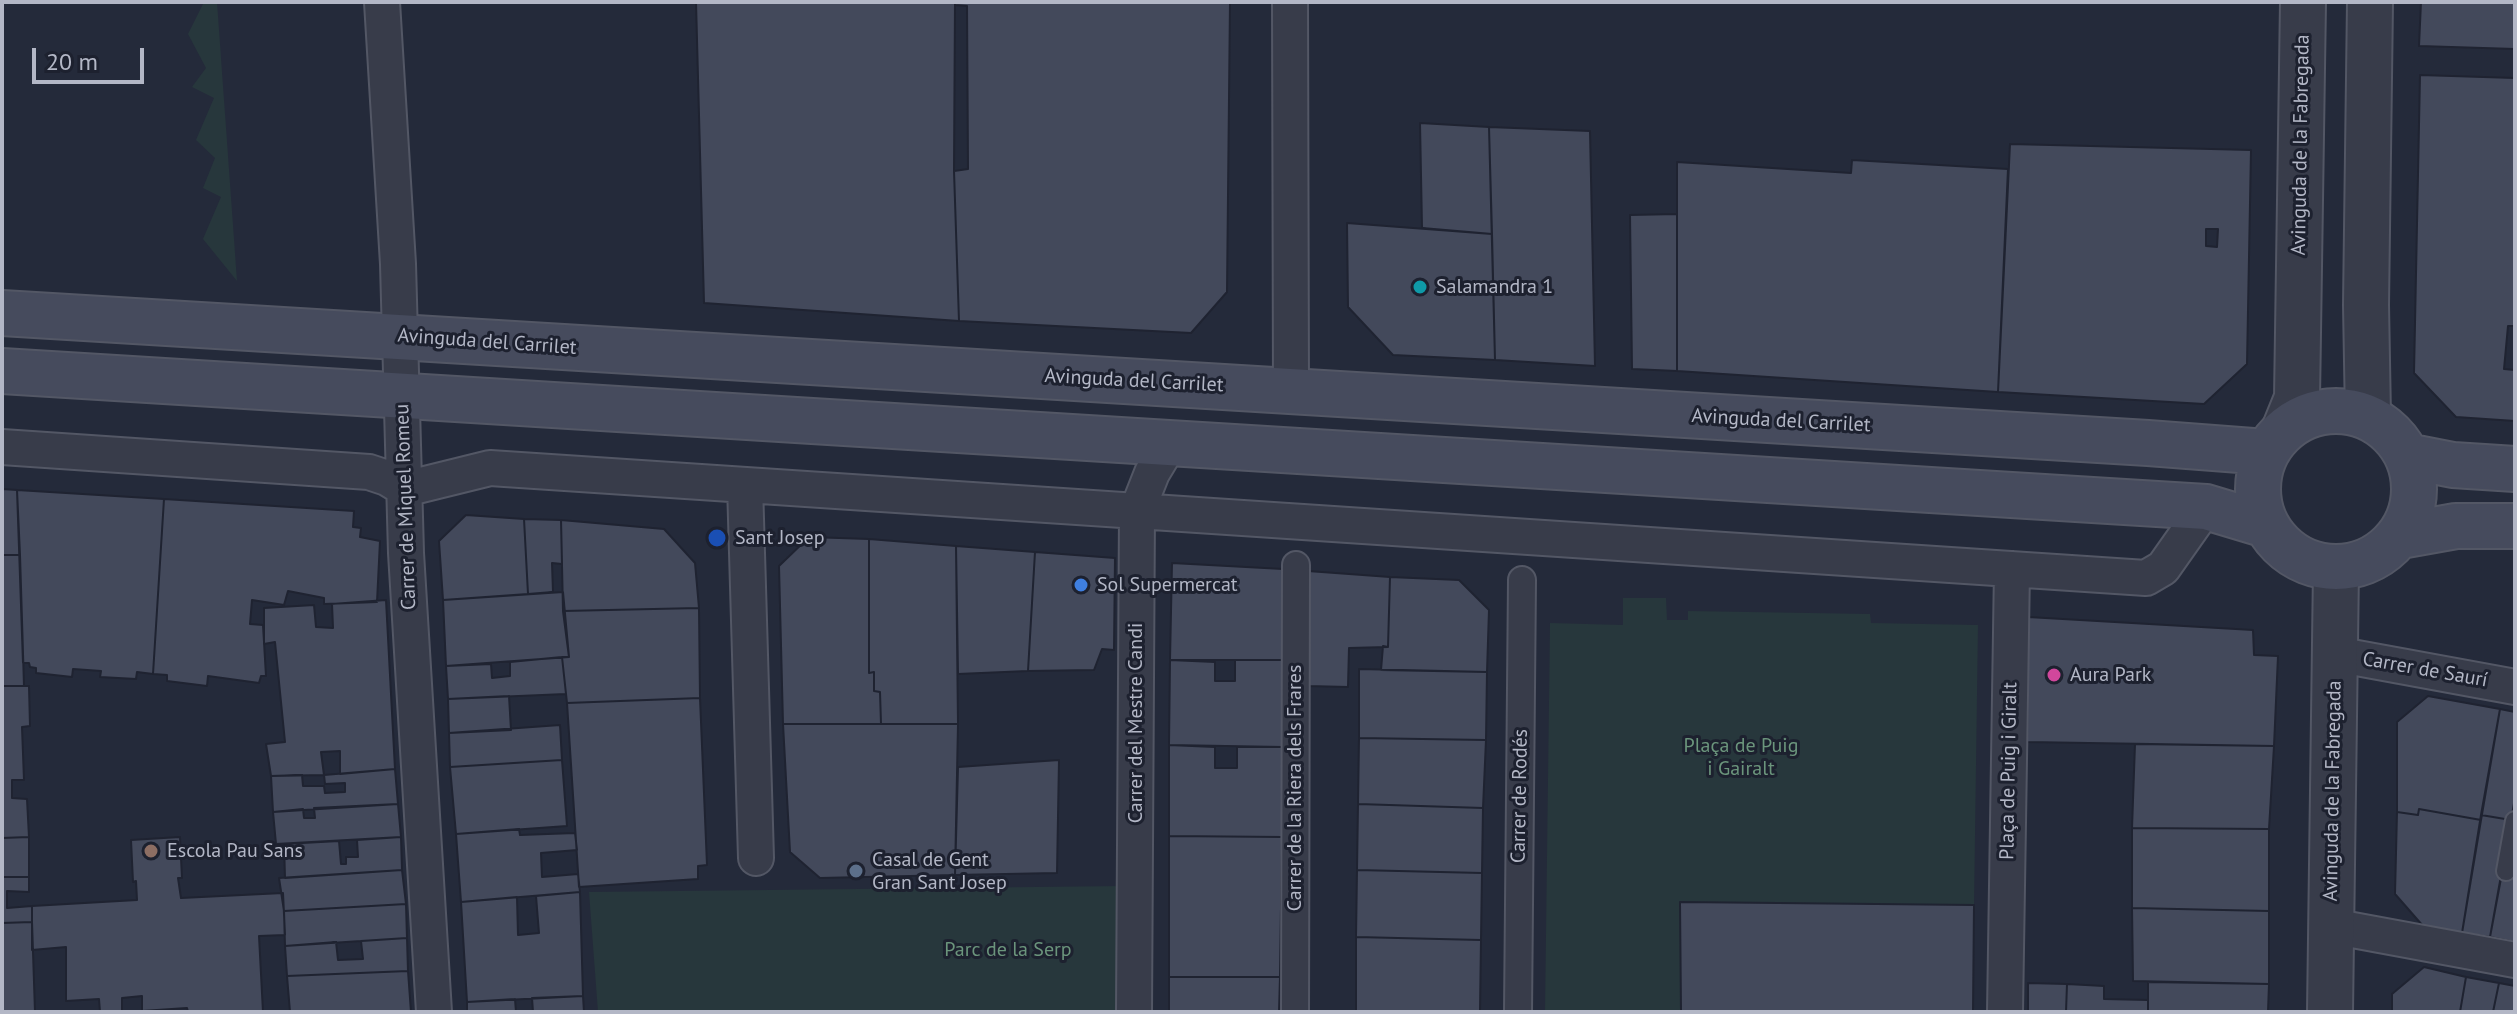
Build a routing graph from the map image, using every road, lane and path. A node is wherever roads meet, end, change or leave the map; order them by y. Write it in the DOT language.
graph roads {
  1 [pos="382,2"];
  2 [pos="1290,2"];
  3 [pos="2303,2"];
  4 [pos="2370,2"];
  5 [pos="2,313"];
  6 [pos="400,336"];
  7 [pos="2,371"];
  8 [pos="1291,391"];
  9 [pos="402,396"];
  10 [pos="2368,417"];
  11 [pos="2275,441"];
  12 [pos="1170,443"];
  13 [pos="2,447"];
  14 [pos="2407,456"];
  15 [pos="2515,469"];
  16 [pos="745,485"];
  17 [pos="405,489"];
  18 [pos="2206,507"];
  19 [pos="1137,511"];
  20 [pos="2266,525"];
  21 [pos="2515,526"];
  22 [pos="2400,536"];
  23 [pos="1296,565"];
  24 [pos="2012,569"];
  25 [pos="2336,569"];
  26 [pos="1522,580"];
  27 [pos="2335,654"];
  28 [pos="2515,687"];
  29 [pos="2515,821"];
  30 [pos="756,858"];
  31 [pos="2506,871"];
  32 [pos="2331,926"];
  33 [pos="2515,960"];
  34 [pos="434,1012"];
  35 [pos="1134,1012"];
  36 [pos="1295,1012"];
  37 [pos="1518,1012"];
  38 [pos="2005,1012"];
  39 [pos="2330,1012"];
  1 -- 6 [label="street, Carrer de Miquel Romeu"];
  2 -- 8 [label="street"];
  3 -- 11 [label="street, Avinguda de la Fabregada"];
  4 -- 10 [label="street"];
  5 -- 6 [label="main road, Avinguda del Carrilet"];
  6 -- 8 [label="main road, Avinguda del Carrilet"];
  6 -- 9 [label="street, Carrer de Miquel Romeu"];
  7 -- 9 [label="main road"];
  8 -- 11 [label="main road, Avinguda del Carrilet"];
  9 -- 12 [label="main road"];
  9 -- 17 [label="street, Carrer de Miquel Romeu"];
  10 -- 11 [label="main road"];
  10 -- 14 [label="main road"];
  11 -- 20 [label="main road"];
  12 -- 18 [label="main road"];
  12 -- 19 [label="street, Carrer del Mestre Candi"];
  13 -- 17 [label="street"];
  14 -- 15 [label="main road"];
  14 -- 22 [label="main road"];
  16 -- 17 [label="street"];
  16 -- 19 [label="street"];
  16 -- 30 [label="street"];
  17 -- 34 [label="street, Carrer de Miquel Romeu"];
  18 -- 20 [label="main road"];
  18 -- 24 [label="street"];
  19 -- 24 [label="street"];
  19 -- 35 [label="street, Carrer del Mestre Candi"];
  20 -- 25 [label="main road"];
  21 -- 22 [label="main road"];
  22 -- 25 [label="main road"];
  23 -- 36 [label="street, Carrer de la Riera dels Frares"];
  24 -- 38 [label="street, Plaça de Puig i Giralt"];
  25 -- 27 [label="street, Avinguda de la Fabregada"];
  26 -- 37 [label="street, Carrer de Rodés"];
  27 -- 28 [label="street, Carrer de Saurí"];
  27 -- 32 [label="street, Avinguda de la Fabregada"];
  29 -- 31 [label="lane"];
  32 -- 33 [label="street"];
  32 -- 39 [label="street, Avinguda de la Fabregada"];
}
